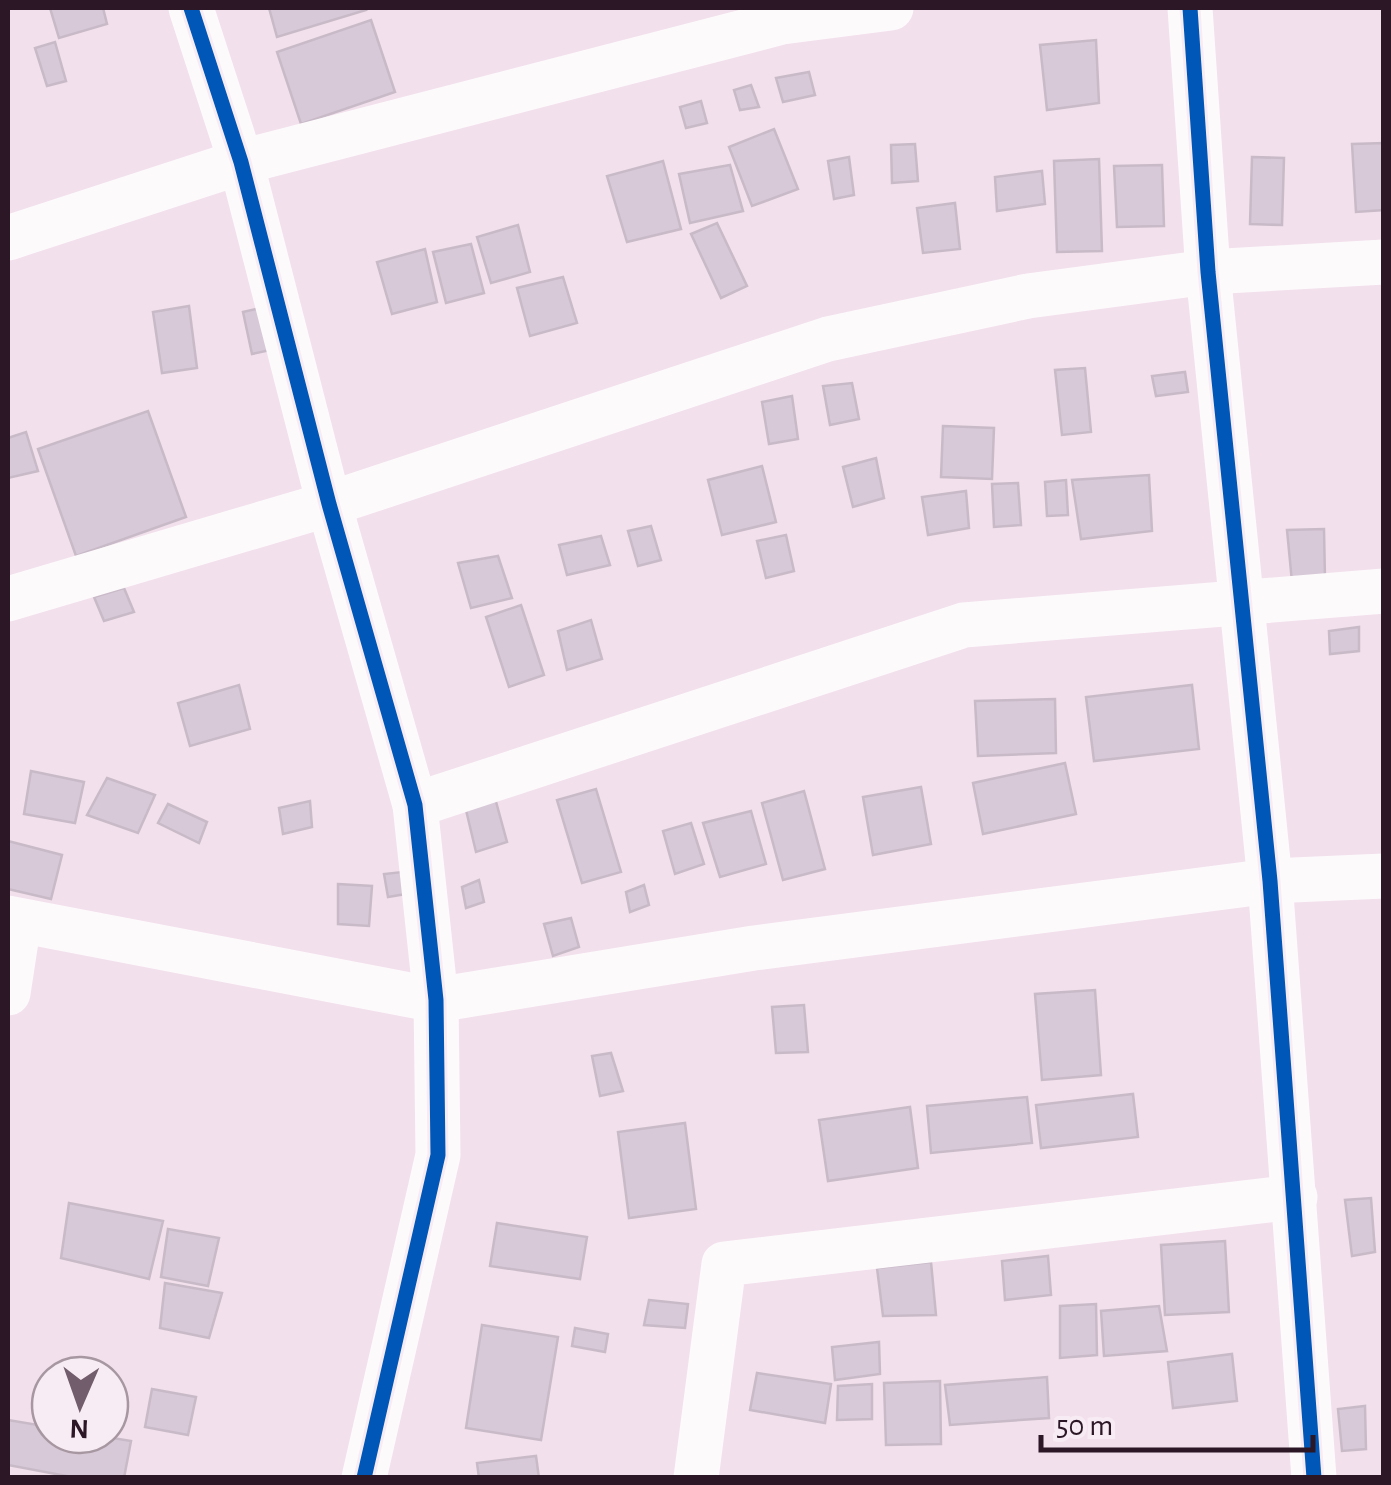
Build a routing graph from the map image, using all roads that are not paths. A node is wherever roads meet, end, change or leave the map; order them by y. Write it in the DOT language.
graph roads {
  1 [pos="190,8"];
  2 [pos="892,8"];
  3 [pos="1190,8"];
  4 [pos="241,162"];
  5 [pos="8,238"];
  6 [pos="1384,262"];
  7 [pos="1208,272"];
  8 [pos="329,504"];
  9 [pos="1384,591"];
  10 [pos="8,599"];
  11 [pos="1242,601"];
  12 [pos="415,805"];
  13 [pos="1384,876"];
  14 [pos="1270,882"];
  15 [pos="13,919"];
  16 [pos="8,993"];
  17 [pos="436,1000"];
  18 [pos="1294,1197"];
  19 [pos="364,1478"];
  20 [pos="696,1478"];
  21 [pos="1314,1478"];
  1 -- 4 [label="street"];
  2 -- 4 [label="street"];
  3 -- 7 [label="street"];
  4 -- 5 [label="street"];
  4 -- 8 [label="street"];
  6 -- 7 [label="street"];
  7 -- 8 [label="street"];
  7 -- 11 [label="street"];
  8 -- 10 [label="street"];
  8 -- 12 [label="street"];
  9 -- 11 [label="street"];
  11 -- 12 [label="street"];
  11 -- 14 [label="street"];
  12 -- 17 [label="street"];
  13 -- 14 [label="street"];
  14 -- 17 [label="street"];
  14 -- 18 [label="street"];
  15 -- 16 [label="street"];
  15 -- 17 [label="street"];
  17 -- 19 [label="street"];
  18 -- 20 [label="street"];
  18 -- 21 [label="street"];
}
